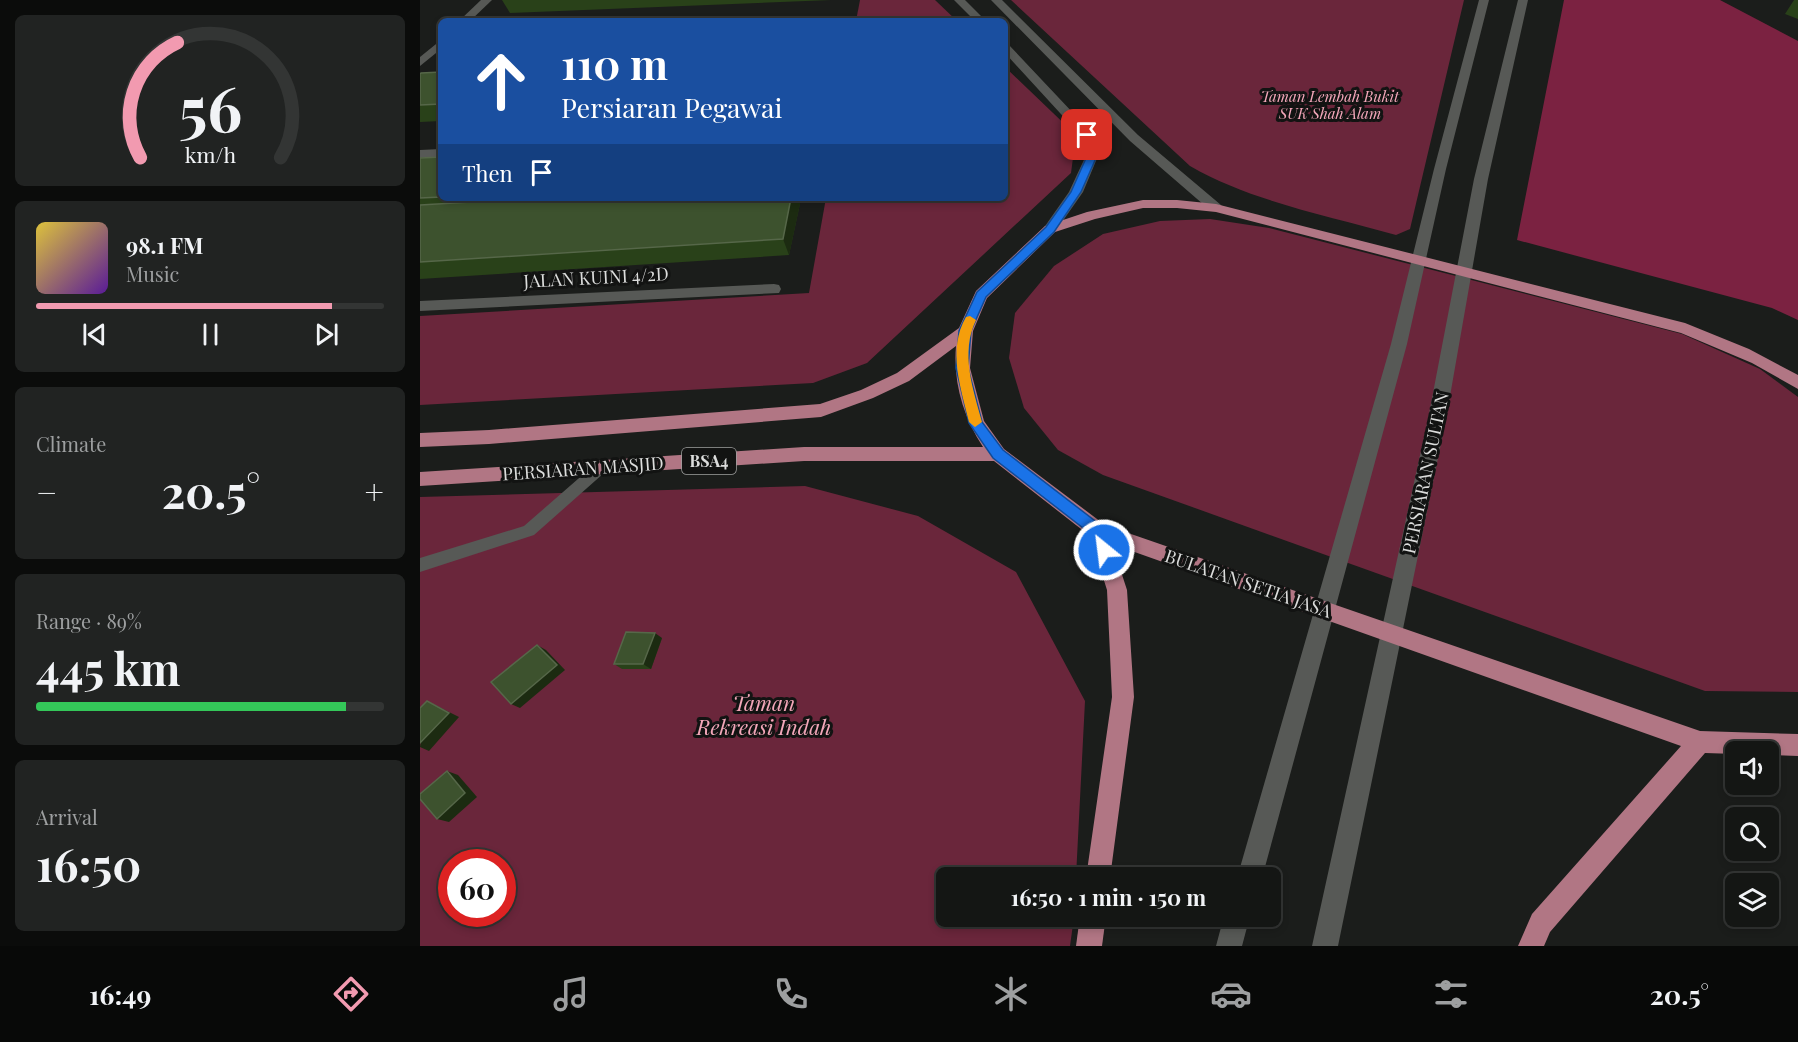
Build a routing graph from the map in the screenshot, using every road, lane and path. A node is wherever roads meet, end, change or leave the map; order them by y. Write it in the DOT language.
graph roads {
  1 [pos="487,0"];
  2 [pos="959,0"];
  3 [pos="996,0"];
  4 [pos="1484,0"];
  5 [pos="1522,0"];
  6 [pos="467,18"];
  7 [pos="978,18"];
  8 [pos="438,46"];
  9 [pos="1008,49"];
  10 [pos="420,63"];
  11 [pos="438,153"];
  12 [pos="420,154"];
  13 [pos="1216,208"];
  14 [pos="1050,229"];
  15 [pos="774,289"];
  16 [pos="420,306"];
  17 [pos="965,331"];
  18 [pos="1798,383"];
  19 [pos="420,440"];
  20 [pos="998,454"];
  21 [pos="599,469"];
  22 [pos="420,479"];
  23 [pos="1098,531"];
  24 [pos="420,565"];
  25 [pos="1700,742"];
  26 [pos="1796,751"];
  27 [pos="1100,867"];
  28 [pos="1252,867"];
  29 [pos="1092,927"];
  30 [pos="1234,927"];
  31 [pos="1089,946"];
  32 [pos="1229,946"];
  33 [pos="1325,946"];
  34 [pos="1531,946"];
  1 -- 6 [label="street"];
  2 -- 7 [label="street"];
  3 -- 13 [label="street"];
  4 -- 28 [label="street"];
  5 -- 33 [label="street, PERSIARAN SULTAN"];
  8 -- 10 [label="street"];
  9 -- 14 [label="street"];
  11 -- 12 [label="street"];
  13 -- 14 [label="main road, BULATAN SETIA JASA"];
  13 -- 18 [label="main road, BULATAN SETIA JASA"];
  14 -- 17 [label="main road, BULATAN SETIA JASA"];
  15 -- 16 [label="street, JALAN KUINI 4/2D"];
  17 -- 19 [label="main road, BSA4"];
  17 -- 20 [label="main road, BULATAN SETIA JASA"];
  20 -- 21 [label="main road, PERSIARAN MASJID / BSA4"];
  20 -- 23 [label="main road, BULATAN SETIA JASA"];
  21 -- 22 [label="main road, PERSIARAN MASJID / BSA4"];
  21 -- 24 [label="lane"];
  23 -- 25 [label="main road, BULATAN SETIA JASA"];
  23 -- 27 [label="main road"];
  25 -- 26 [label="main road, BULATAN SETIA JASA"];
  25 -- 34 [label="main road"];
  29 -- 31 [label="main road"];
  30 -- 32 [label="street"];
}
